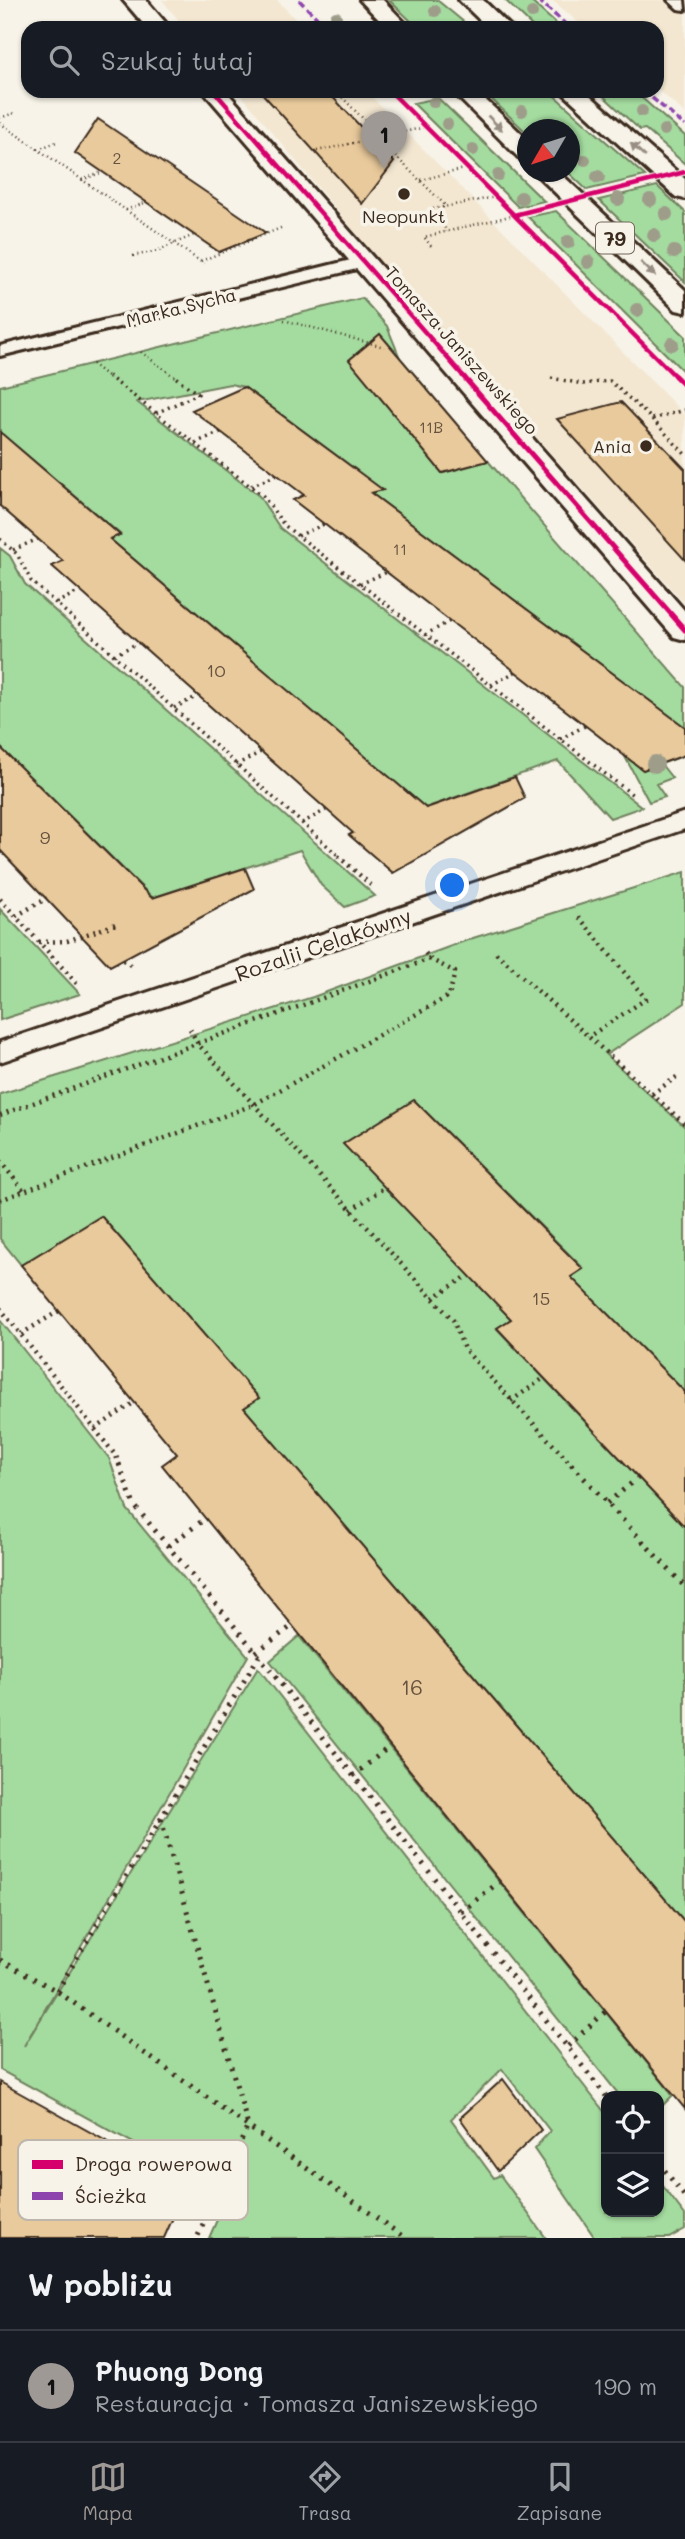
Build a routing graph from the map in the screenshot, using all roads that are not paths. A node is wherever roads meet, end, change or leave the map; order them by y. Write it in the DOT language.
graph roads {
  1 [pos="134,0"];
  2 [pos="370,0"];
  3 [pos="470,0"];
  4 [pos="153,21"];
  5 [pos="392,21"];
  6 [pos="493,21"];
  7 [pos="220,98"];
  8 [pos="470,98"];
  9 [pos="580,98"];
  10 [pos="517,144"];
  11 [pos="557,182"];
  12 [pos="685,192"];
  13 [pos="363,262"];
  14 [pos="685,304"];
  15 [pos="0,351"];
  16 [pos="685,630"];
  17 [pos="685,820"];
  18 [pos="0,1052"];
  1 -- 4 [label="street"];
  2 -- 5 [label="street"];
  3 -- 6 [label="street"];
  7 -- 13 [label="street, Tomasza Janiszewskiego"];
  8 -- 10 [label="street, one-way"];
  12 -- 9 [label="street, one-way"];
  11 -- 14 [label="street, 79, one-way"];
  13 -- 15 [label="lane, Marka Sycha"];
  13 -- 16 [label="street, Tomasza Janiszewskiego"];
  17 -- 18 [label="lane, Rozalii Celakówny"];
}
